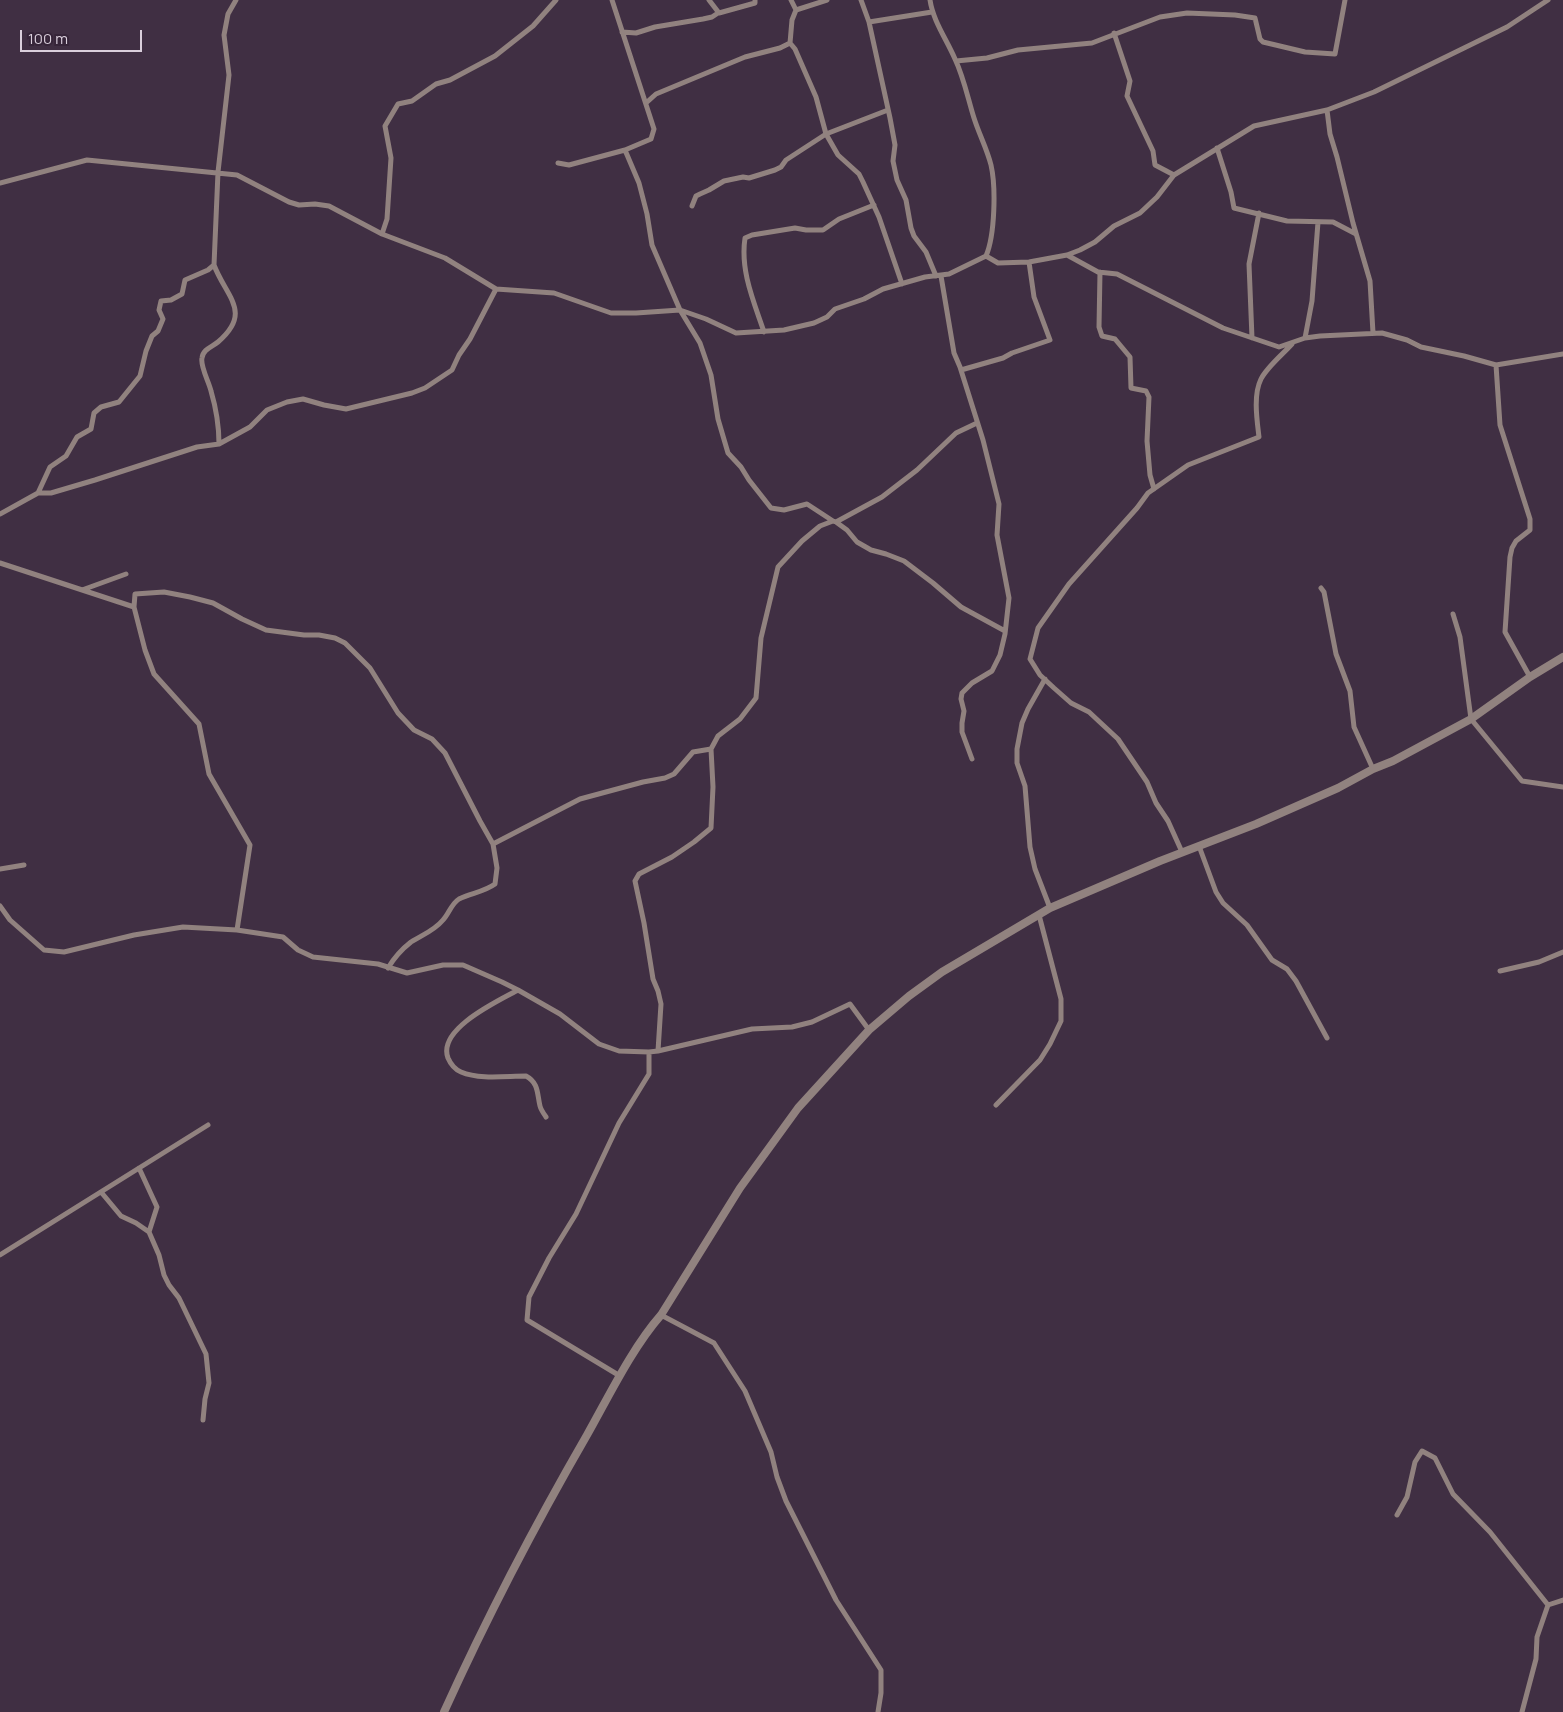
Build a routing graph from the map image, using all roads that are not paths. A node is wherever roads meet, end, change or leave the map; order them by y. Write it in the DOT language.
graph roads {
  1 [pos="236,0"];
  2 [pos="556,0"];
  3 [pos="612,0"];
  4 [pos="709,0"];
  5 [pos="755,0"];
  6 [pos="791,0"];
  7 [pos="827,0"];
  8 [pos="862,0"];
  9 [pos="930,0"];
  10 [pos="1345,0"];
  11 [pos="1548,0"];
  12 [pos="796,10"];
  13 [pos="932,12"];
  14 [pos="718,13"];
  15 [pos="869,22"];
  16 [pos="622,32"];
  17 [pos="1114,33"];
  18 [pos="790,43"];
  19 [pos="956,61"];
  20 [pos="646,103"];
  21 [pos="888,110"];
  22 [pos="1327,110"];
  23 [pos="826,134"];
  24 [pos="1217,148"];
  25 [pos="625,150"];
  26 [pos="558,163"];
  27 [pos="218,172"];
  28 [pos="1174,175"];
  29 [pos="0,183"];
  30 [pos="874,205"];
  31 [pos="692,206"];
  32 [pos="1259,213"];
  33 [pos="1318,222"];
  34 [pos="382,234"];
  35 [pos="1356,234"];
  36 [pos="1067,255"];
  37 [pos="986,256"];
  38 [pos="1029,262"];
  39 [pos="214,264"];
  40 [pos="1100,272"];
  41 [pos="938,276"];
  42 [pos="902,284"];
  43 [pos="496,289"];
  44 [pos="680,310"];
  45 [pos="764,332"];
  46 [pos="1373,333"];
  47 [pos="1252,338"];
  48 [pos="1305,338"];
  49 [pos="1292,344"];
  50 [pos="1563,354"];
  51 [pos="1496,365"];
  52 [pos="961,370"];
  53 [pos="978,423"];
  54 [pos="219,444"];
  55 [pos="1154,489"];
  56 [pos="38,493"];
  57 [pos="0,514"];
  58 [pos="834,522"];
  59 [pos="0,563"];
  60 [pos="126,574"];
  61 [pos="1321,588"];
  62 [pos="81,590"];
  63 [pos="134,607"];
  64 [pos="1453,614"];
  65 [pos="1006,631"];
  66 [pos="1563,657"];
  67 [pos="1530,677"];
  68 [pos="1045,679"];
  69 [pos="1471,719"];
  70 [pos="711,749"];
  71 [pos="972,759"];
  72 [pos="1373,769"];
  73 [pos="1563,787"];
  74 [pos="493,844"];
  75 [pos="1199,846"];
  76 [pos="1182,852"];
  77 [pos="24,865"];
  78 [pos="0,868"];
  79 [pos="0,906"];
  80 [pos="1050,908"];
  81 [pos="1039,915"];
  82 [pos="237,930"];
  83 [pos="1563,952"];
  84 [pos="388,968"];
  85 [pos="1500,971"];
  86 [pos="518,990"];
  87 [pos="869,1030"];
  88 [pos="1326,1038"];
  89 [pos="658,1051"];
  90 [pos="648,1052"];
  91 [pos="996,1105"];
  92 [pos="546,1118"];
  93 [pos="208,1125"];
  94 [pos="139,1168"];
  95 [pos="101,1192"];
  96 [pos="148,1232"];
  97 [pos="0,1255"];
  98 [pos="661,1315"];
  99 [pos="620,1376"];
  100 [pos="203,1420"];
  101 [pos="1398,1515"];
  102 [pos="1563,1600"];
  103 [pos="1548,1605"];
  104 [pos="444,1712"];
  105 [pos="878,1712"];
  106 [pos="1522,1712"];
  1 -- 27 [label="street"];
  2 -- 34 [label="street"];
  3 -- 16 [label="street"];
  4 -- 14 [label="street"];
  5 -- 14 [label="street"];
  6 -- 12 [label="street"];
  7 -- 12 [label="street"];
  8 -- 15 [label="street"];
  9 -- 13 [label="street"];
  10 -- 17 [label="street"];
  11 -- 22 [label="street"];
  12 -- 18 [label="street"];
  13 -- 15 [label="street"];
  13 -- 19 [label="street"];
  14 -- 16 [label="street"];
  15 -- 21 [label="street"];
  16 -- 20 [label="street"];
  17 -- 19 [label="street"];
  17 -- 28 [label="street"];
  18 -- 20 [label="street"];
  18 -- 23 [label="street"];
  19 -- 37 [label="street"];
  20 -- 25 [label="street"];
  21 -- 23 [label="street"];
  21 -- 41 [label="street"];
  22 -- 24 [label="street"];
  22 -- 35 [label="street"];
  23 -- 30 [label="street"];
  23 -- 31 [label="street"];
  24 -- 28 [label="street"];
  24 -- 32 [label="street"];
  25 -- 26 [label="street"];
  25 -- 44 [label="street"];
  27 -- 29 [label="street"];
  27 -- 34 [label="street"];
  27 -- 39 [label="street"];
  28 -- 36 [label="street"];
  30 -- 42 [label="street"];
  30 -- 45 [label="street"];
  32 -- 33 [label="street"];
  32 -- 47 [label="street"];
  33 -- 35 [label="street"];
  33 -- 48 [label="street"];
  34 -- 43 [label="street"];
  35 -- 46 [label="street"];
  36 -- 38 [label="street"];
  36 -- 40 [label="street"];
  37 -- 38 [label="street"];
  37 -- 41 [label="street"];
  38 -- 52 [label="street"];
  39 -- 54 [label="street"];
  39 -- 56 [label="street"];
  40 -- 47 [label="street"];
  40 -- 55 [label="street"];
  41 -- 42 [label="street"];
  41 -- 52 [label="street"];
  42 -- 45 [label="street"];
  43 -- 44 [label="street"];
  43 -- 54 [label="street"];
  44 -- 45 [label="street"];
  44 -- 58 [label="street"];
  46 -- 48 [label="street"];
  46 -- 51 [label="street"];
  47 -- 49 [label="street"];
  48 -- 49 [label="street"];
  49 -- 55 [label="street"];
  50 -- 51 [label="street"];
  51 -- 67 [label="street"];
  52 -- 53 [label="street"];
  53 -- 58 [label="street"];
  53 -- 65 [label="street"];
  54 -- 56 [label="street"];
  55 -- 68 [label="street"];
  56 -- 57 [label="street"];
  58 -- 65 [label="street"];
  58 -- 70 [label="street"];
  59 -- 62 [label="street"];
  60 -- 62 [label="street"];
  61 -- 72 [label="street"];
  62 -- 63 [label="street"];
  63 -- 74 [label="street"];
  63 -- 82 [label="street"];
  64 -- 69 [label="street"];
  65 -- 71 [label="street"];
  66 -- 67 [label="street"];
  67 -- 69 [label="street"];
  68 -- 76 [label="street"];
  68 -- 80 [label="street"];
  69 -- 72 [label="street"];
  69 -- 73 [label="street"];
  70 -- 74 [label="street"];
  70 -- 89 [label="street"];
  72 -- 75 [label="street"];
  74 -- 84 [label="street"];
  75 -- 76 [label="street"];
  75 -- 88 [label="street"];
  76 -- 80 [label="street"];
  77 -- 78 [label="street"];
  79 -- 82 [label="street"];
  80 -- 81 [label="street"];
  81 -- 87 [label="street"];
  81 -- 91 [label="street"];
  82 -- 84 [label="street"];
  83 -- 85 [label="street"];
  84 -- 86 [label="street"];
  86 -- 90 [label="street"];
  86 -- 92 [label="street"];
  87 -- 89 [label="street"];
  87 -- 98 [label="street"];
  89 -- 90 [label="street"];
  90 -- 99 [label="street"];
  93 -- 94 [label="street"];
  94 -- 95 [label="street"];
  94 -- 96 [label="street"];
  95 -- 96 [label="street"];
  95 -- 97 [label="street"];
  96 -- 100 [label="street"];
  98 -- 99 [label="street"];
  98 -- 105 [label="street"];
  99 -- 104 [label="street"];
  101 -- 103 [label="street"];
  102 -- 103 [label="street"];
  103 -- 106 [label="street"];
}
